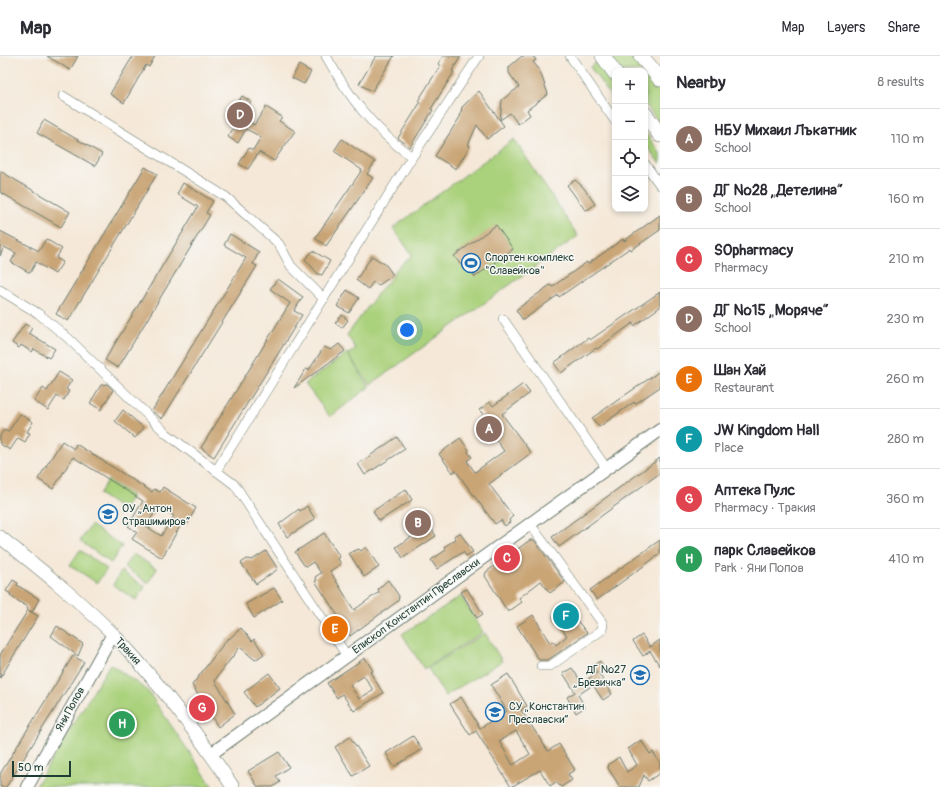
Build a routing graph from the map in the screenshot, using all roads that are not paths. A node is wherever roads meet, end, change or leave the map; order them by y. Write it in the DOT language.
graph roads {
  1 [pos="326,56"];
  2 [pos="479,56"];
  3 [pos="570,56"];
  4 [pos="603,56"];
  5 [pos="641,56"];
  6 [pos="612,69"];
  7 [pos="660,79"];
  8 [pos="63,96"];
  9 [pos="612,117"];
  10 [pos="648,118"];
  11 [pos="660,135"];
  12 [pos="412,157"];
  13 [pos="648,168"];
  14 [pos="660,185"];
  15 [pos="0,290"];
  16 [pos="324,299"];
  17 [pos="503,319"];
  18 [pos="660,430"];
  19 [pos="607,468"];
  20 [pos="216,471"];
  21 [pos="530,524"];
  22 [pos="0,537"];
  23 [pos="112,634"];
  24 [pos="347,656"];
  25 [pos="541,666"];
  26 [pos="211,754"];
  27 [pos="26,786"];
  28 [pos="233,787"];
  1 -- 12 [label="street"];
  2 -- 12 [label="street"];
  3 -- 9 [label="street"];
  4 -- 6 [label="highway"];
  5 -- 7 [label="highway"];
  8 -- 16 [label="street"];
  10 -- 11 [label="highway"];
  12 -- 16 [label="street"];
  13 -- 14 [label="street"];
  15 -- 20 [label="street"];
  16 -- 20 [label="street"];
  17 -- 19 [label="street"];
  18 -- 19 [label="street, Епископ Константин Преславски"];
  19 -- 21 [label="street, Епископ Константин Преславски"];
  20 -- 24 [label="street"];
  21 -- 24 [label="street, Епископ Константин Преславски"];
  21 -- 25 [label="street"];
  22 -- 23 [label="main road, Тракия"];
  23 -- 26 [label="main road, Тракия"];
  23 -- 27 [label="street, Яни Попов"];
  24 -- 26 [label="street, Епископ Константин Преславски"];
  26 -- 28 [label="main road, Тракия"];
}
